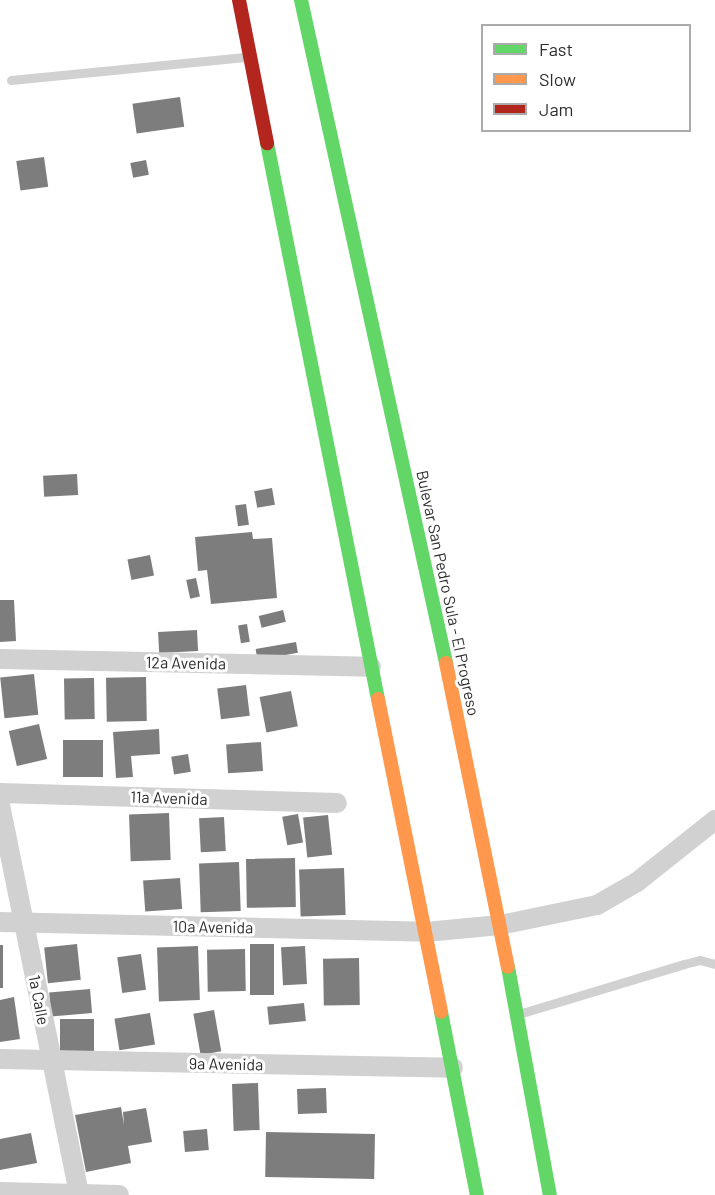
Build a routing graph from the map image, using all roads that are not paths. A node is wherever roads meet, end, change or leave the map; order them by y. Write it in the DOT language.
graph roads {
  1 [pos="239,0"];
  2 [pos="301,0"];
  3 [pos="250,57"];
  4 [pos="11,80"];
  5 [pos="0,659"];
  6 [pos="371,667"];
  7 [pos="0,793"];
  8 [pos="337,803"];
  9 [pos="0,805"];
  10 [pos="715,820"];
  11 [pos="0,922"];
  12 [pos="24,923"];
  13 [pos="500,925"];
  14 [pos="426,932"];
  15 [pos="715,964"];
  16 [pos="516,1014"];
  17 [pos="0,1059"];
  18 [pos="51,1060"];
  19 [pos="453,1068"];
  20 [pos="0,1192"];
  21 [pos="79,1195"];
  22 [pos="118,1195"];
  23 [pos="477,1195"];
  24 [pos="550,1195"];
  1 -- 3 [label="main road"];
  2 -- 13 [label="main road, Bulevar San Pedro Sula - El Progreso"];
  3 -- 4 [label="lane"];
  3 -- 6 [label="main road"];
  5 -- 6 [label="street, 12a Avenida"];
  6 -- 14 [label="main road"];
  7 -- 8 [label="street, 11a Avenida"];
  9 -- 12 [label="street, 1a Calle"];
  10 -- 13 [label="street, 10a Avenida"];
  11 -- 12 [label="street, 10a Avenida"];
  12 -- 14 [label="street, 10a Avenida"];
  12 -- 18 [label="street, 1a Calle"];
  13 -- 14 [label="street, 10a Avenida"];
  13 -- 16 [label="main road, Bulevar San Pedro Sula - El Progreso"];
  14 -- 19 [label="main road"];
  15 -- 16 [label="lane"];
  16 -- 24 [label="main road, Bulevar San Pedro Sula - El Progreso"];
  17 -- 18 [label="street, 9a Avenida"];
  18 -- 19 [label="street, 9a Avenida"];
  18 -- 21 [label="street, 1a Calle"];
  19 -- 23 [label="main road"];
  20 -- 21 [label="street"];
  21 -- 22 [label="street"];
}
